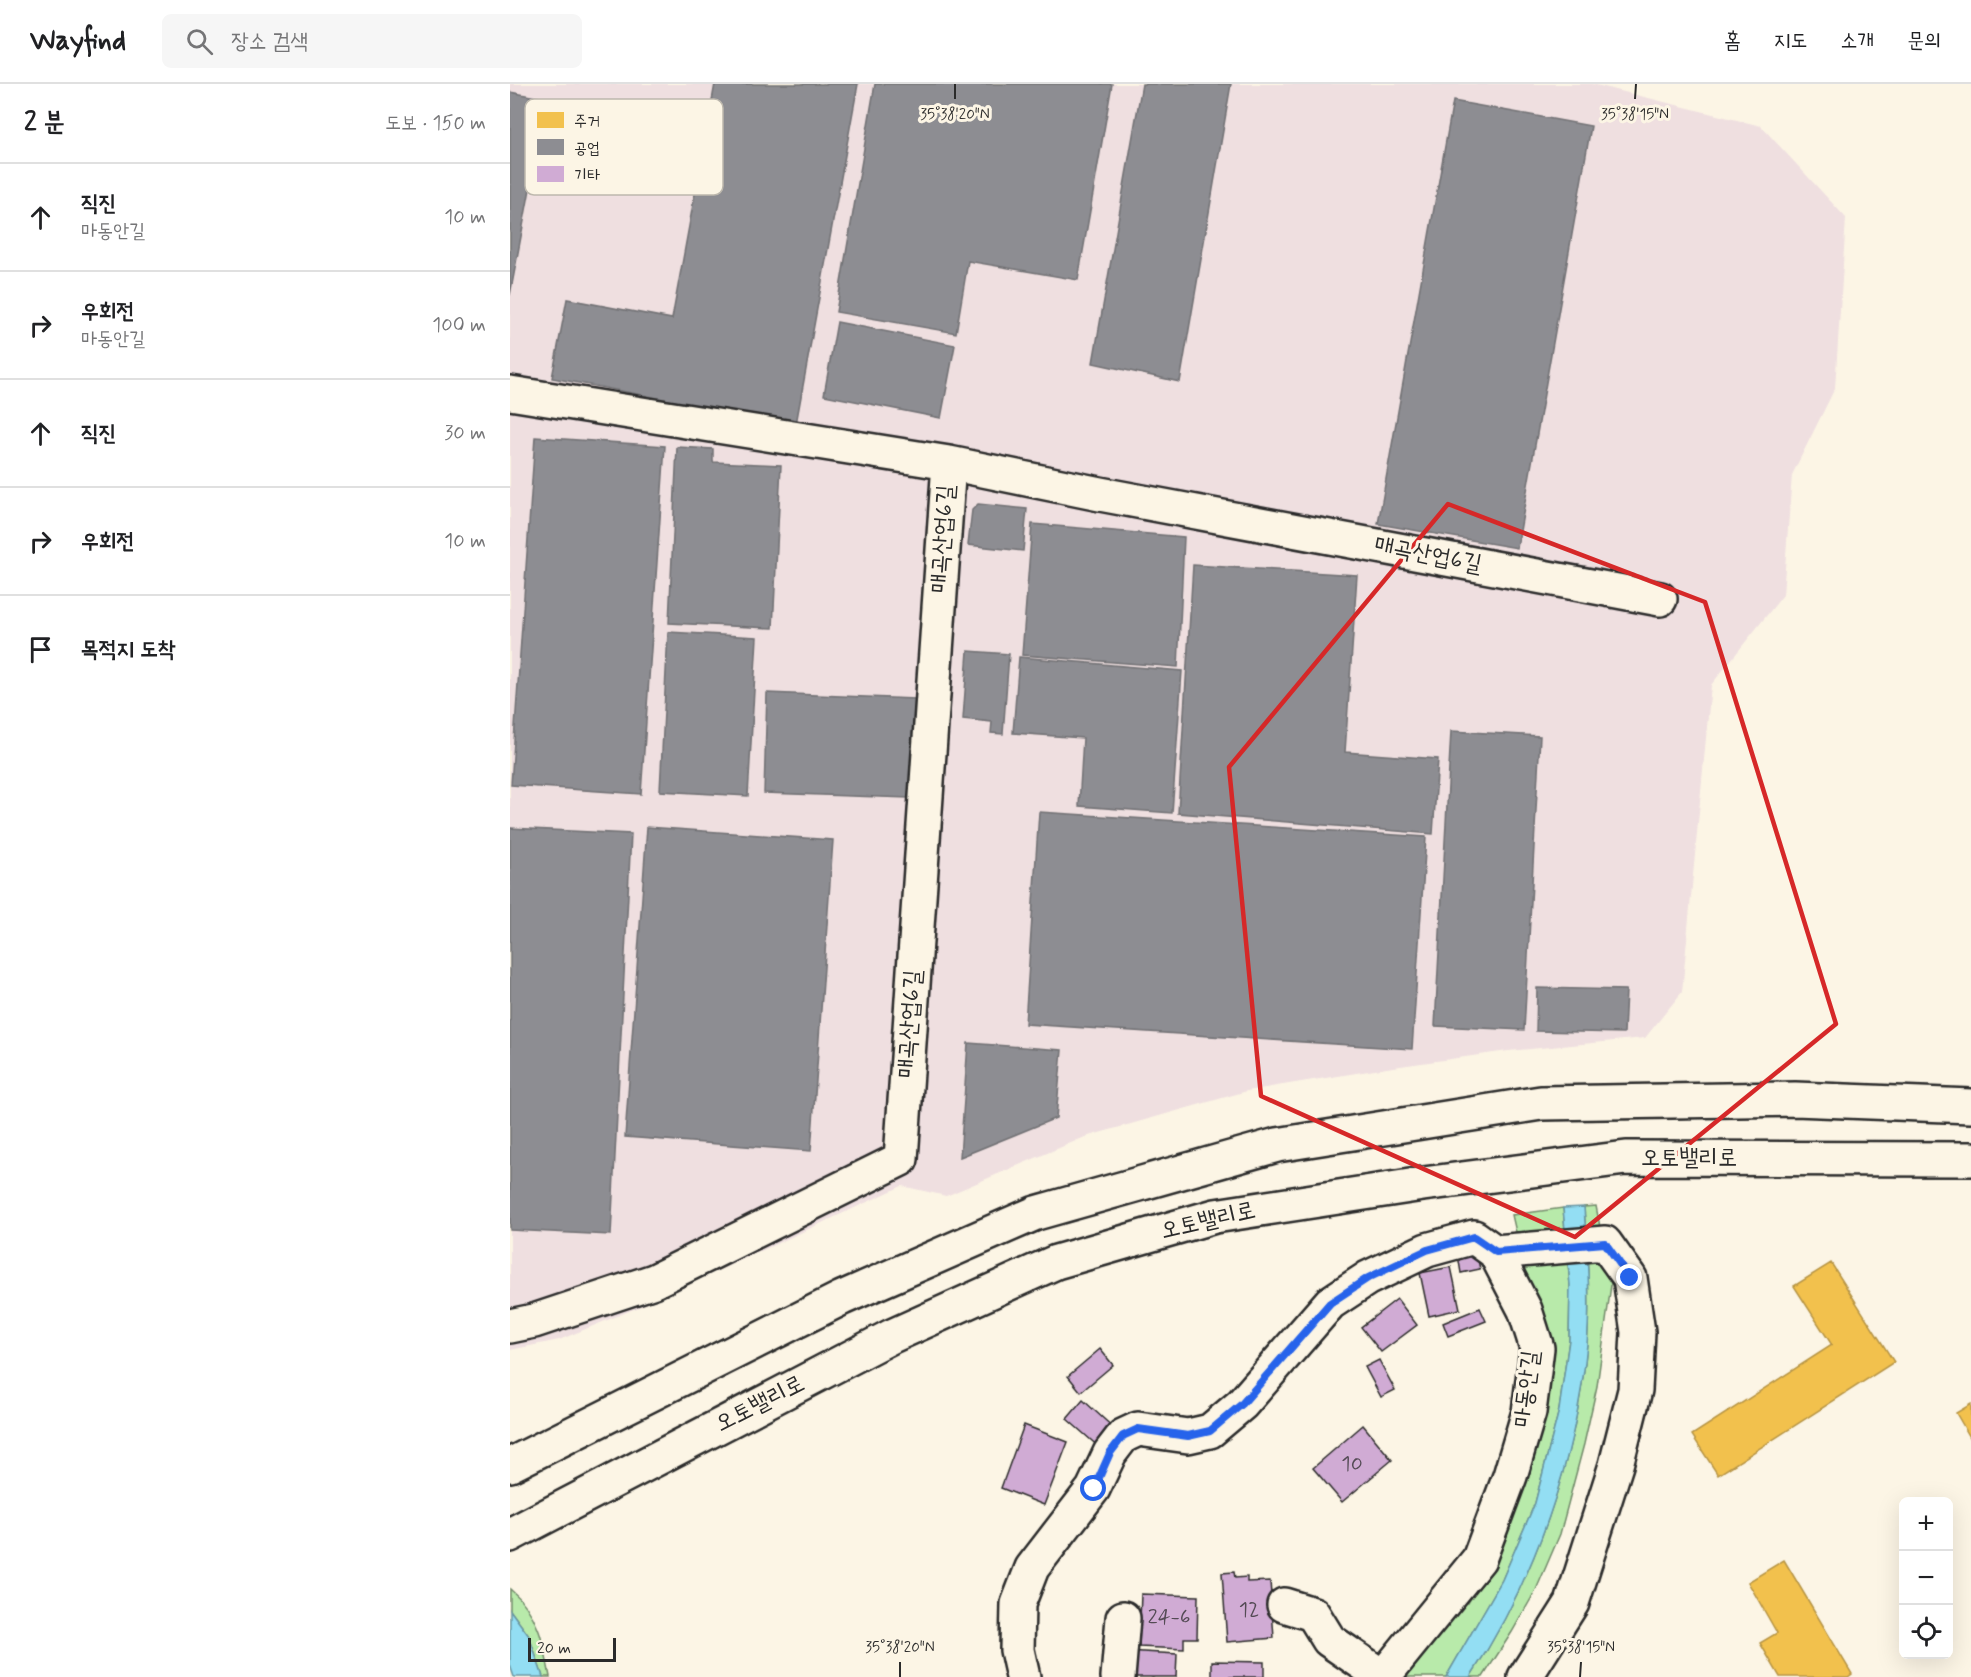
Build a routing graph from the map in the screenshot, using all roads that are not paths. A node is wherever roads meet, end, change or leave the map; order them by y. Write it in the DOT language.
graph roads {
  1 [pos="510,393"];
  2 [pos="949,463"];
  3 [pos="1660,599"];
  4 [pos="1971,1106"];
  5 [pos="1971,1159"];
  6 [pos="1506,1251"];
  7 [pos="510,1326"];
  8 [pos="510,1465"];
  9 [pos="510,1535"];
  10 [pos="1284,1605"];
  11 [pos="1123,1618"];
  12 [pos="1023,1677"];
  13 [pos="1118,1677"];
  14 [pos="1383,1677"];
  15 [pos="1525,1677"];
  1 -- 2 [label="main road, 매곡산업6길"];
  2 -- 3 [label="main road, 매곡산업6길"];
  2 -- 7 [label="main road, 매곡산업6길"];
  4 -- 8 [label="main road"];
  5 -- 9 [label="main road, 오토밸리로"];
  6 -- 12 [label="main road"];
  6 -- 14 [label="main road, 마동안길"];
  6 -- 15 [label="main road"];
  10 -- 14 [label="main road"];
  11 -- 13 [label="main road"];
}
